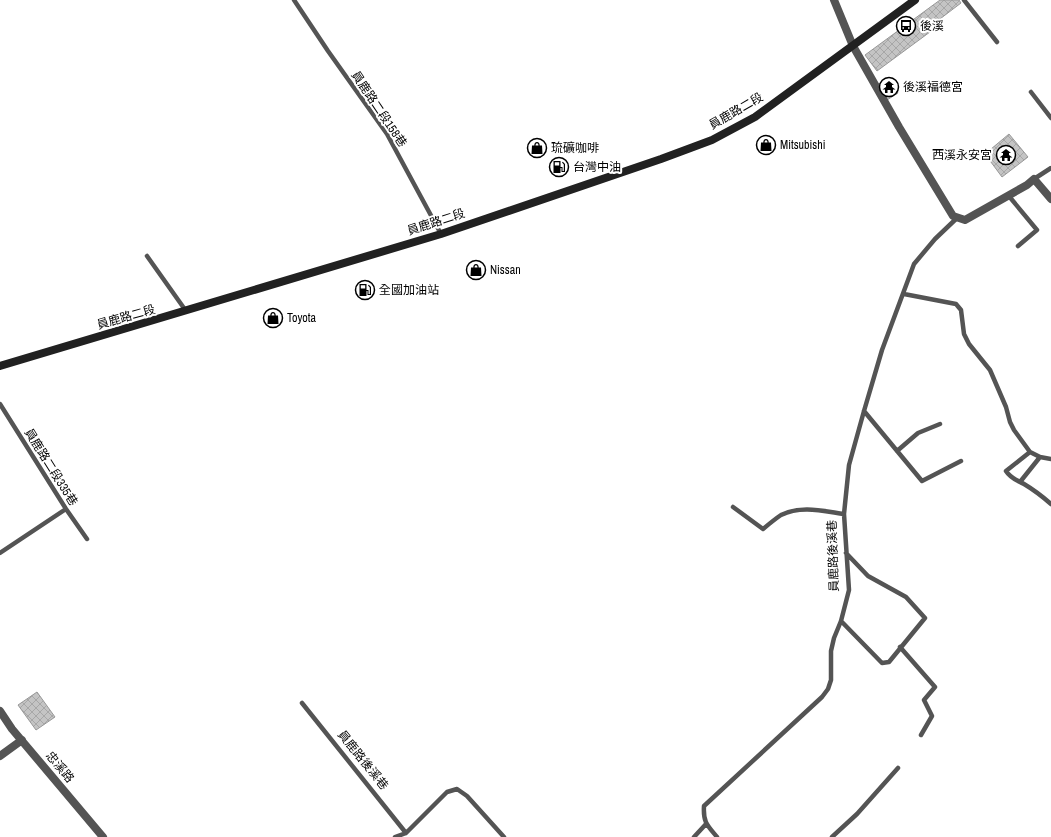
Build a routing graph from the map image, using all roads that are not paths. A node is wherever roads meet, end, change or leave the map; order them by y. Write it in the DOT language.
graph roads {
  1 [pos="294,0"];
  2 [pos="834,0"];
  3 [pos="915,0"];
  4 [pos="964,0"];
  5 [pos="997,42"];
  6 [pos="854,46"];
  7 [pos="1031,92"];
  8 [pos="1051,118"];
  9 [pos="1051,168"];
  10 [pos="1034,179"];
  11 [pos="1008,195"];
  12 [pos="1051,199"];
  13 [pos="957,218"];
  14 [pos="441,234"];
  15 [pos="1018,246"];
  16 [pos="146,256"];
  17 [pos="904,294"];
  18 [pos="186,312"];
  19 [pos="0,366"];
  20 [pos="0,404"];
  21 [pos="864,411"];
  22 [pos="940,424"];
  23 [pos="897,451"];
  24 [pos="1030,452"];
  25 [pos="1040,457"];
  26 [pos="1051,459"];
  27 [pos="961,461"];
  28 [pos="1020,482"];
  29 [pos="1051,504"];
  30 [pos="733,507"];
  31 [pos="66,509"];
  32 [pos="844,514"];
  33 [pos="87,539"];
  34 [pos="0,553"];
  35 [pos="846,553"];
  36 [pos="841,621"];
  37 [pos="900,647"];
  38 [pos="302,703"];
  39 [pos="0,711"];
  40 [pos="921,735"];
  41 [pos="22,740"];
  42 [pos="0,756"];
  43 [pos="898,768"];
  44 [pos="706,824"];
  45 [pos="406,833"];
  46 [pos="103,837"];
  47 [pos="395,837"];
  48 [pos="504,837"];
  49 [pos="694,837"];
  50 [pos="717,837"];
  51 [pos="832,837"];
  1 -- 14 [label="lane, 員鹿路二段158巷"];
  2 -- 6 [label="street"];
  3 -- 6 [label="main road, 員鹿路二段"];
  4 -- 5 [label="lane"];
  6 -- 13 [label="street"];
  6 -- 14 [label="main road, 員鹿路二段"];
  7 -- 8 [label="lane"];
  9 -- 10 [label="lane"];
  10 -- 11 [label="street"];
  10 -- 12 [label="street"];
  11 -- 13 [label="street"];
  11 -- 15 [label="lane"];
  13 -- 17 [label="lane, 員鹿路後溪巷"];
  14 -- 18 [label="main road, 員鹿路二段"];
  16 -- 18 [label="lane"];
  17 -- 21 [label="lane, 員鹿路後溪巷"];
  17 -- 24 [label="lane"];
  18 -- 19 [label="main road, 員鹿路二段"];
  20 -- 31 [label="lane, 員鹿路二段335巷"];
  21 -- 23 [label="lane"];
  21 -- 32 [label="lane, 員鹿路後溪巷"];
  22 -- 23 [label="lane"];
  23 -- 27 [label="lane"];
  24 -- 25 [label="lane"];
  24 -- 28 [label="lane"];
  25 -- 26 [label="lane"];
  25 -- 28 [label="lane"];
  28 -- 29 [label="lane"];
  30 -- 32 [label="lane"];
  31 -- 33 [label="lane, 員鹿路二段335巷"];
  31 -- 34 [label="lane"];
  32 -- 35 [label="lane, 員鹿路後溪巷"];
  35 -- 36 [label="lane, 員鹿路後溪巷"];
  35 -- 37 [label="lane"];
  36 -- 37 [label="lane"];
  36 -- 44 [label="lane, 員鹿路後溪巷"];
  37 -- 40 [label="lane"];
  38 -- 45 [label="lane, 員鹿路後溪巷"];
  39 -- 41 [label="street, 忠溪路"];
  41 -- 42 [label="street"];
  41 -- 46 [label="street, 忠溪路"];
  43 -- 51 [label="lane"];
  44 -- 49 [label="lane"];
  44 -- 50 [label="lane"];
  45 -- 47 [label="lane"];
  45 -- 48 [label="lane"];
}
